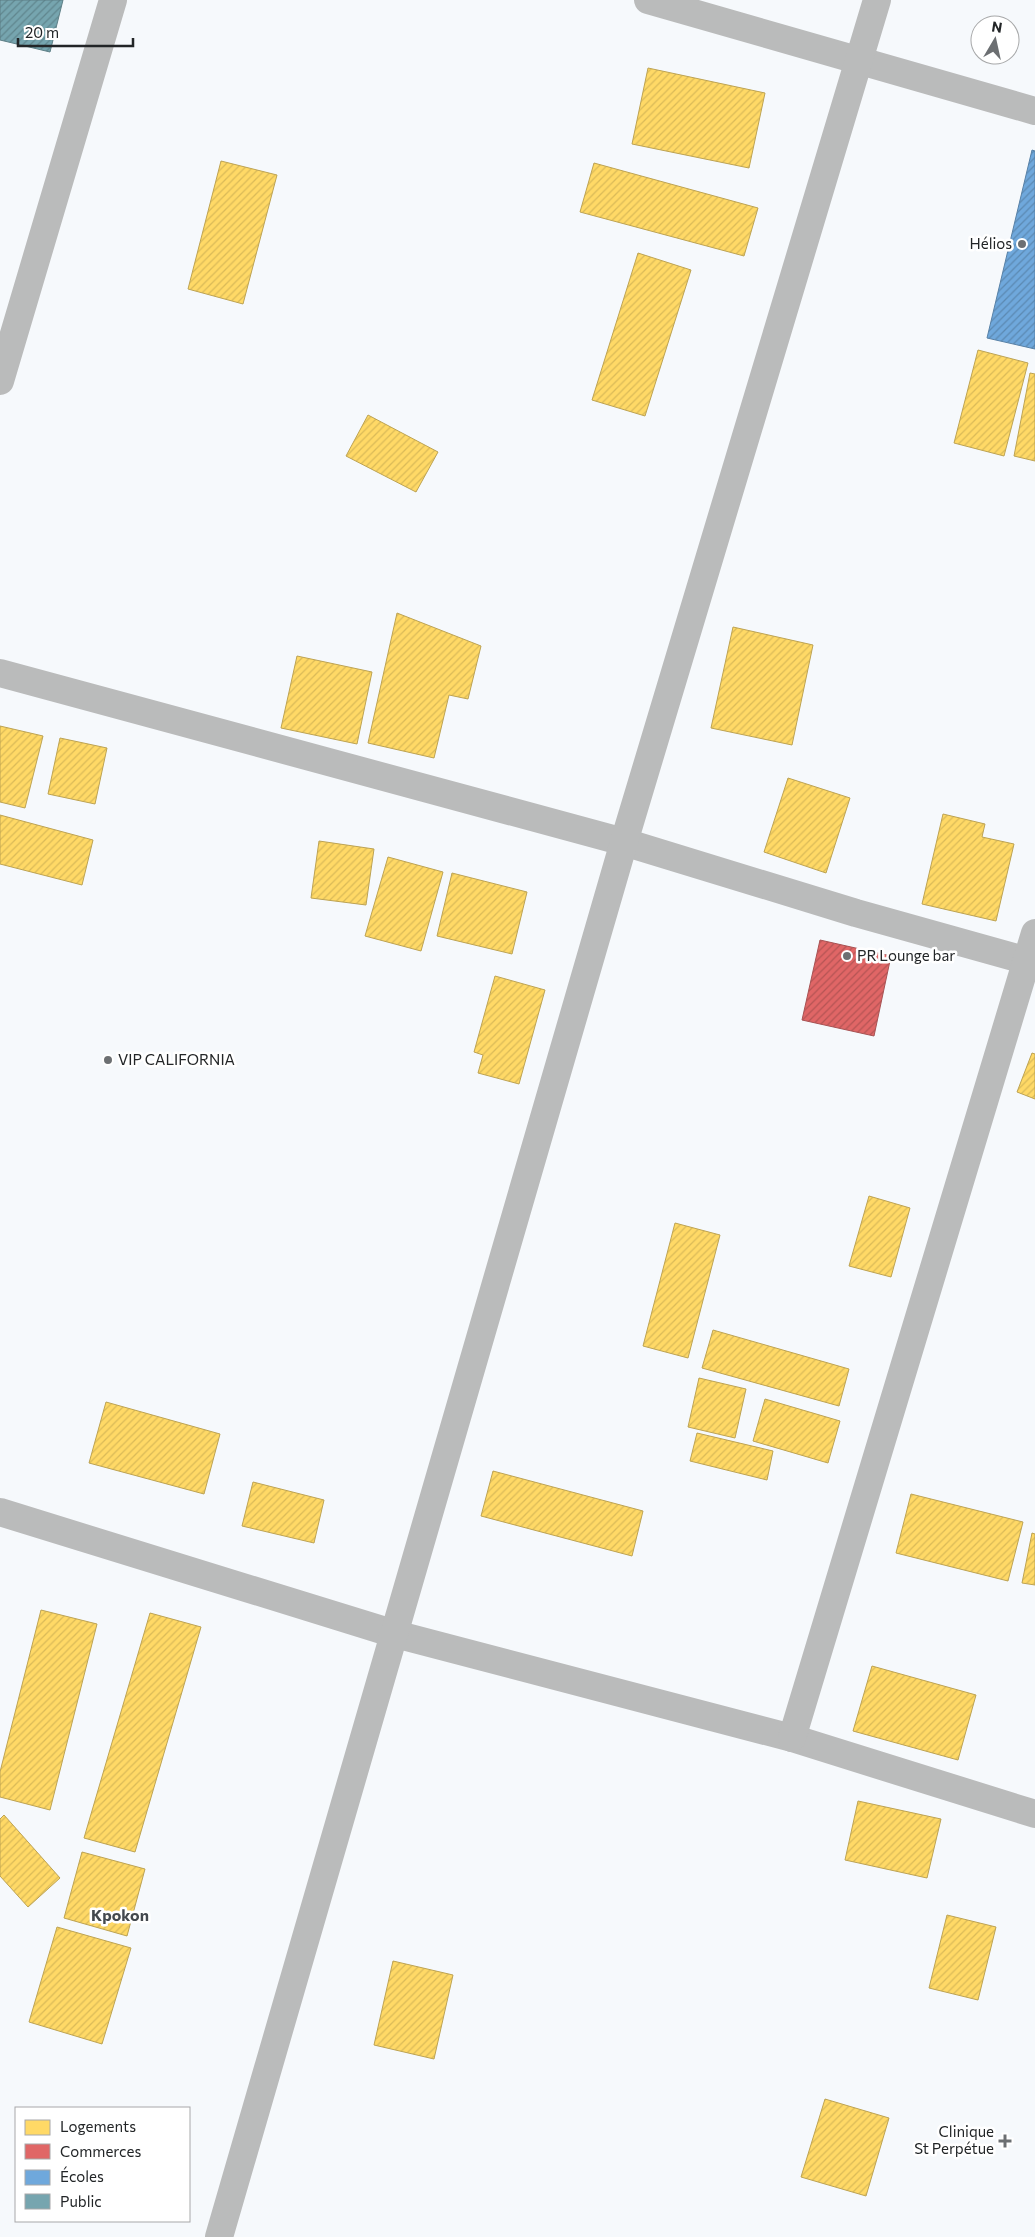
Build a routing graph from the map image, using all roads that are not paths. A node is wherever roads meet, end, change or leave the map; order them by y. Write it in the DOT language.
graph roads {
  1 [pos="113,0"];
  2 [pos="648,0"];
  3 [pos="877,0"];
  4 [pos="859,60"];
  5 [pos="1035,111"];
  6 [pos="0,381"];
  7 [pos="0,674"];
  8 [pos="624,842"];
  9 [pos="1035,933"];
  10 [pos="1031,962"];
  11 [pos="0,1512"];
  12 [pos="395,1634"];
  13 [pos="792,1738"];
  14 [pos="1035,1814"];
  15 [pos="218,2237"];
  1 -- 6 [label="street"];
  2 -- 4 [label="street"];
  3 -- 4 [label="street"];
  4 -- 5 [label="street"];
  4 -- 8 [label="street"];
  7 -- 8 [label="street"];
  8 -- 10 [label="street"];
  8 -- 12 [label="street"];
  9 -- 10 [label="street"];
  10 -- 13 [label="street"];
  11 -- 12 [label="street"];
  12 -- 13 [label="street"];
  12 -- 15 [label="street"];
  13 -- 14 [label="street"];
}
